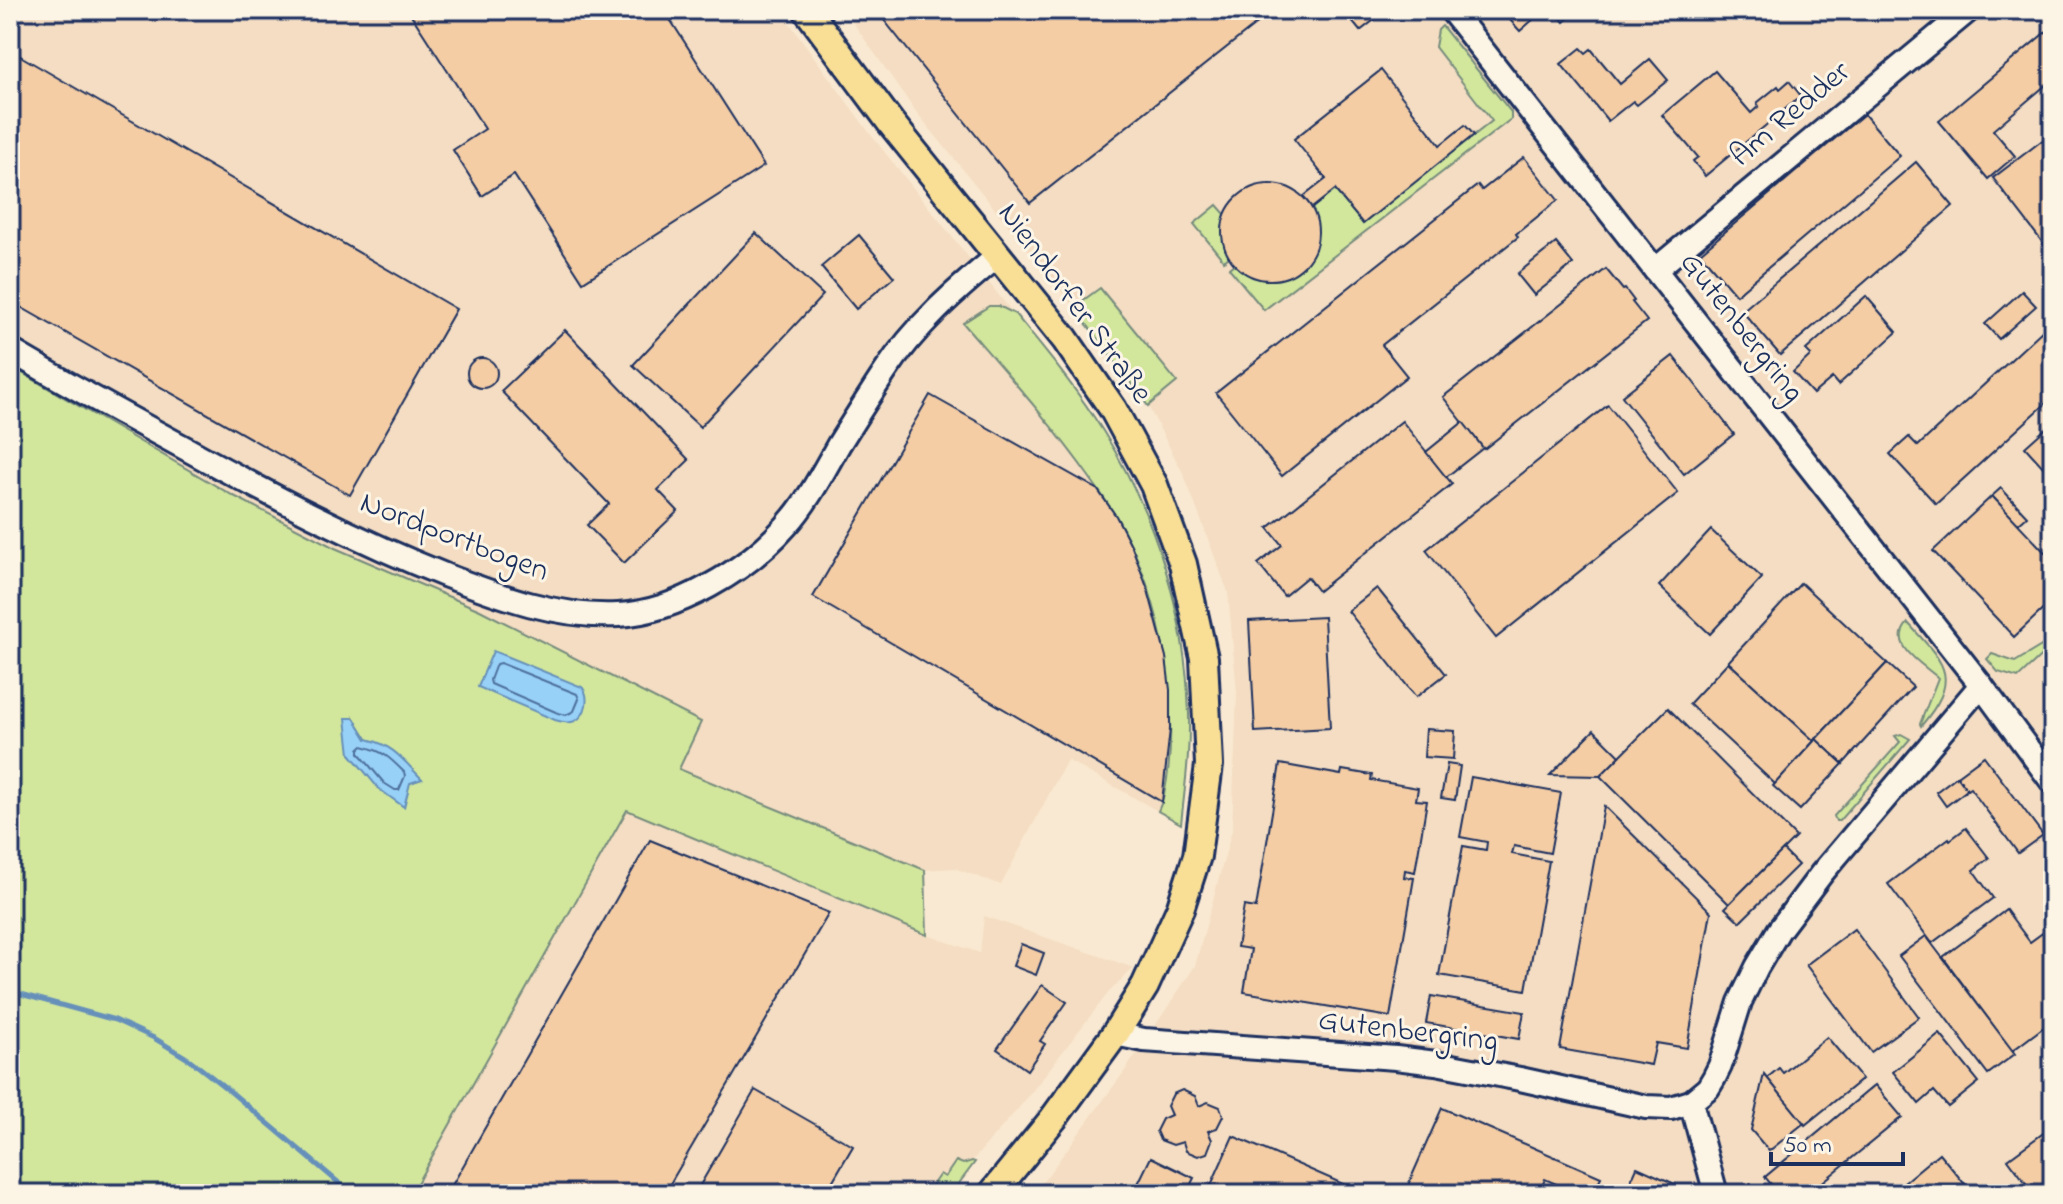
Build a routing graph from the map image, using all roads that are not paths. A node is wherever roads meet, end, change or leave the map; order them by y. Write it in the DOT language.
graph roads {
  1 [pos="807,10"];
  2 [pos="1451,10"];
  3 [pos="1969,10"];
  4 [pos="999,255"];
  5 [pos="1655,270"];
  6 [pos="10,350"];
  7 [pos="1981,685"];
  8 [pos="2053,783"];
  9 [pos="1115,1034"];
  10 [pos="1691,1102"];
  11 [pos="992,1194"];
  12 [pos="1716,1194"];
  1 -- 4 [label="main road, Niendorfer Straße"];
  2 -- 5 [label="street, Gutenbergring"];
  3 -- 5 [label="street, Am Redder"];
  4 -- 6 [label="street, Nordportbogen"];
  4 -- 9 [label="main road, Niendorfer Straße"];
  5 -- 7 [label="street, Gutenbergring"];
  7 -- 8 [label="street, Gutenbergring"];
  7 -- 10 [label="street"];
  9 -- 10 [label="street, Gutenbergring"];
  9 -- 11 [label="main road, Niendorfer Straße"];
  10 -- 12 [label="street"];
}
